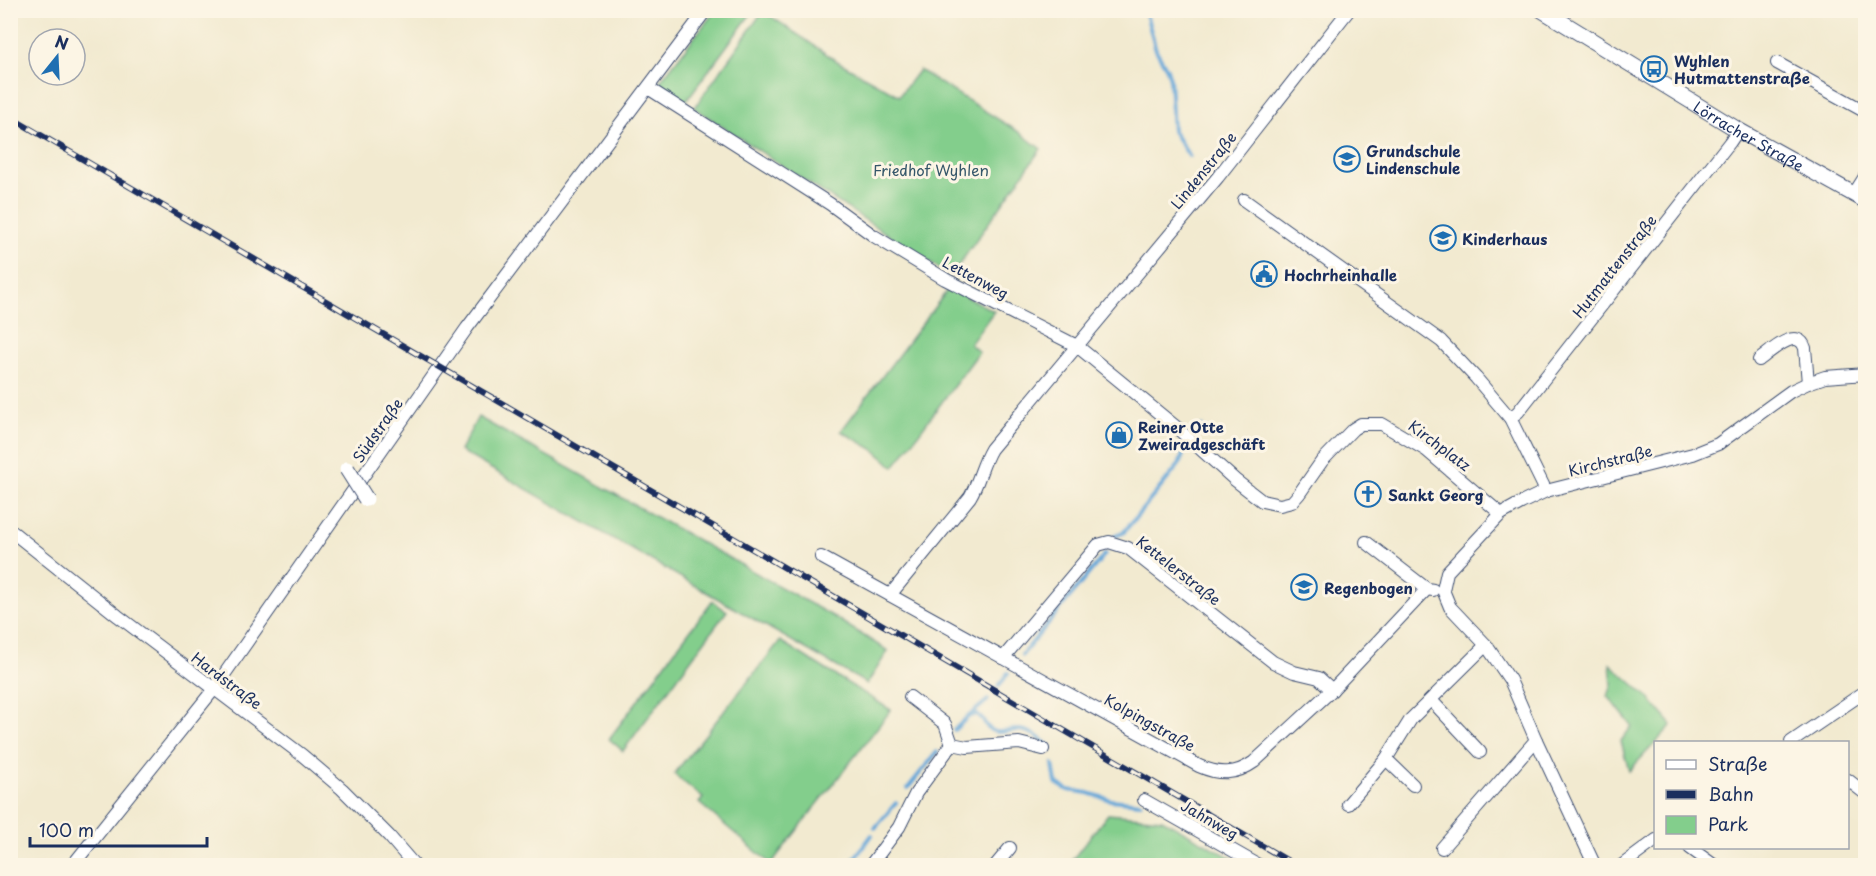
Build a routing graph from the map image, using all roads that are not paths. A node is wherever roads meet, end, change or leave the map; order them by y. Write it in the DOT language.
graph roads {
  1 [pos="706,10"];
  2 [pos="1348,10"];
  3 [pos="1542,10"];
  4 [pos="1777,63"];
  5 [pos="648,88"];
  6 [pos="1866,112"];
  7 [pos="1738,130"];
  8 [pos="1866,175"];
  9 [pos="1860,197"];
  10 [pos="1244,200"];
  11 [pos="1077,346"];
  12 [pos="1759,360"];
  13 [pos="1866,374"];
  14 [pos="1808,383"];
  15 [pos="1510,418"];
  16 [pos="347,469"];
  17 [pos="1546,491"];
  18 [pos="366,499"];
  19 [pos="1280,505"];
  20 [pos="1501,514"];
  21 [pos="10,530"];
  22 [pos="1366,542"];
  23 [pos="821,557"];
  24 [pos="1427,589"];
  25 [pos="1443,590"];
  26 [pos="890,595"];
  27 [pos="1486,645"];
  28 [pos="1003,658"];
  29 [pos="214,689"];
  30 [pos="1332,690"];
  31 [pos="1866,691"];
  32 [pos="910,697"];
  33 [pos="1431,700"];
  34 [pos="1536,740"];
  35 [pos="1797,741"];
  36 [pos="952,744"];
  37 [pos="1043,749"];
  38 [pos="1480,752"];
  39 [pos="1386,759"];
  40 [pos="1849,781"];
  41 [pos="1413,784"];
  42 [pos="1866,794"];
  43 [pos="1144,800"];
  44 [pos="1348,804"];
  45 [pos="1654,841"];
  46 [pos="1010,848"];
  47 [pos="1442,848"];
  48 [pos="1691,849"];
  49 [pos="72,866"];
  50 [pos="415,866"];
  51 [pos="870,866"];
  52 [pos="995,866"];
  53 [pos="1260,866"];
  54 [pos="1595,866"];
  55 [pos="1621,866"];
  56 [pos="1715,866"];
  1 -- 5 [label="street, Südstraße"];
  2 -- 11 [label="street, Lindenstraße"];
  3 -- 7 [label="main road, Lörracher Straße"];
  4 -- 6 [label="street"];
  5 -- 11 [label="street, Lettenweg"];
  5 -- 29 [label="street, Südstraße"];
  7 -- 9 [label="main road, Lörracher Straße"];
  7 -- 15 [label="street, Hutmattenstraße"];
  8 -- 9 [label="street"];
  10 -- 15 [label="street"];
  11 -- 19 [label="street, Lettenweg"];
  11 -- 26 [label="street, Lindenstraße"];
  12 -- 14 [label="street"];
  13 -- 14 [label="street, Kirchstraße"];
  14 -- 17 [label="street, Kirchstraße"];
  15 -- 17 [label="street"];
  16 -- 18 [label="main road, bridge"];
  17 -- 20 [label="street, Kirchstraße"];
  19 -- 20 [label="street, Kirchplatz"];
  20 -- 25 [label="street, Kirchstraße"];
  21 -- 29 [label="street, Hardstraße"];
  22 -- 24 [label="street"];
  23 -- 26 [label="street, Kolpingstraße"];
  24 -- 25 [label="street"];
  24 -- 30 [label="street, Kolpingstraße"];
  25 -- 27 [label="street"];
  26 -- 28 [label="street, Kolpingstraße"];
  27 -- 33 [label="street"];
  27 -- 34 [label="street"];
  28 -- 30 [label="street, Kolpingstraße"];
  28 -- 30 [label="street, Kettelerstraße"];
  29 -- 49 [label="street, Südstraße"];
  29 -- 50 [label="street, Hardstraße"];
  31 -- 35 [label="street"];
  32 -- 36 [label="street"];
  33 -- 38 [label="street"];
  33 -- 39 [label="street"];
  34 -- 47 [label="street"];
  34 -- 54 [label="street"];
  36 -- 37 [label="street"];
  36 -- 51 [label="street"];
  39 -- 41 [label="street"];
  39 -- 44 [label="street"];
  40 -- 42 [label="street"];
  43 -- 53 [label="street, Jahnweg"];
  45 -- 55 [label="street"];
  46 -- 52 [label="street"];
  48 -- 56 [label="street"];
}
